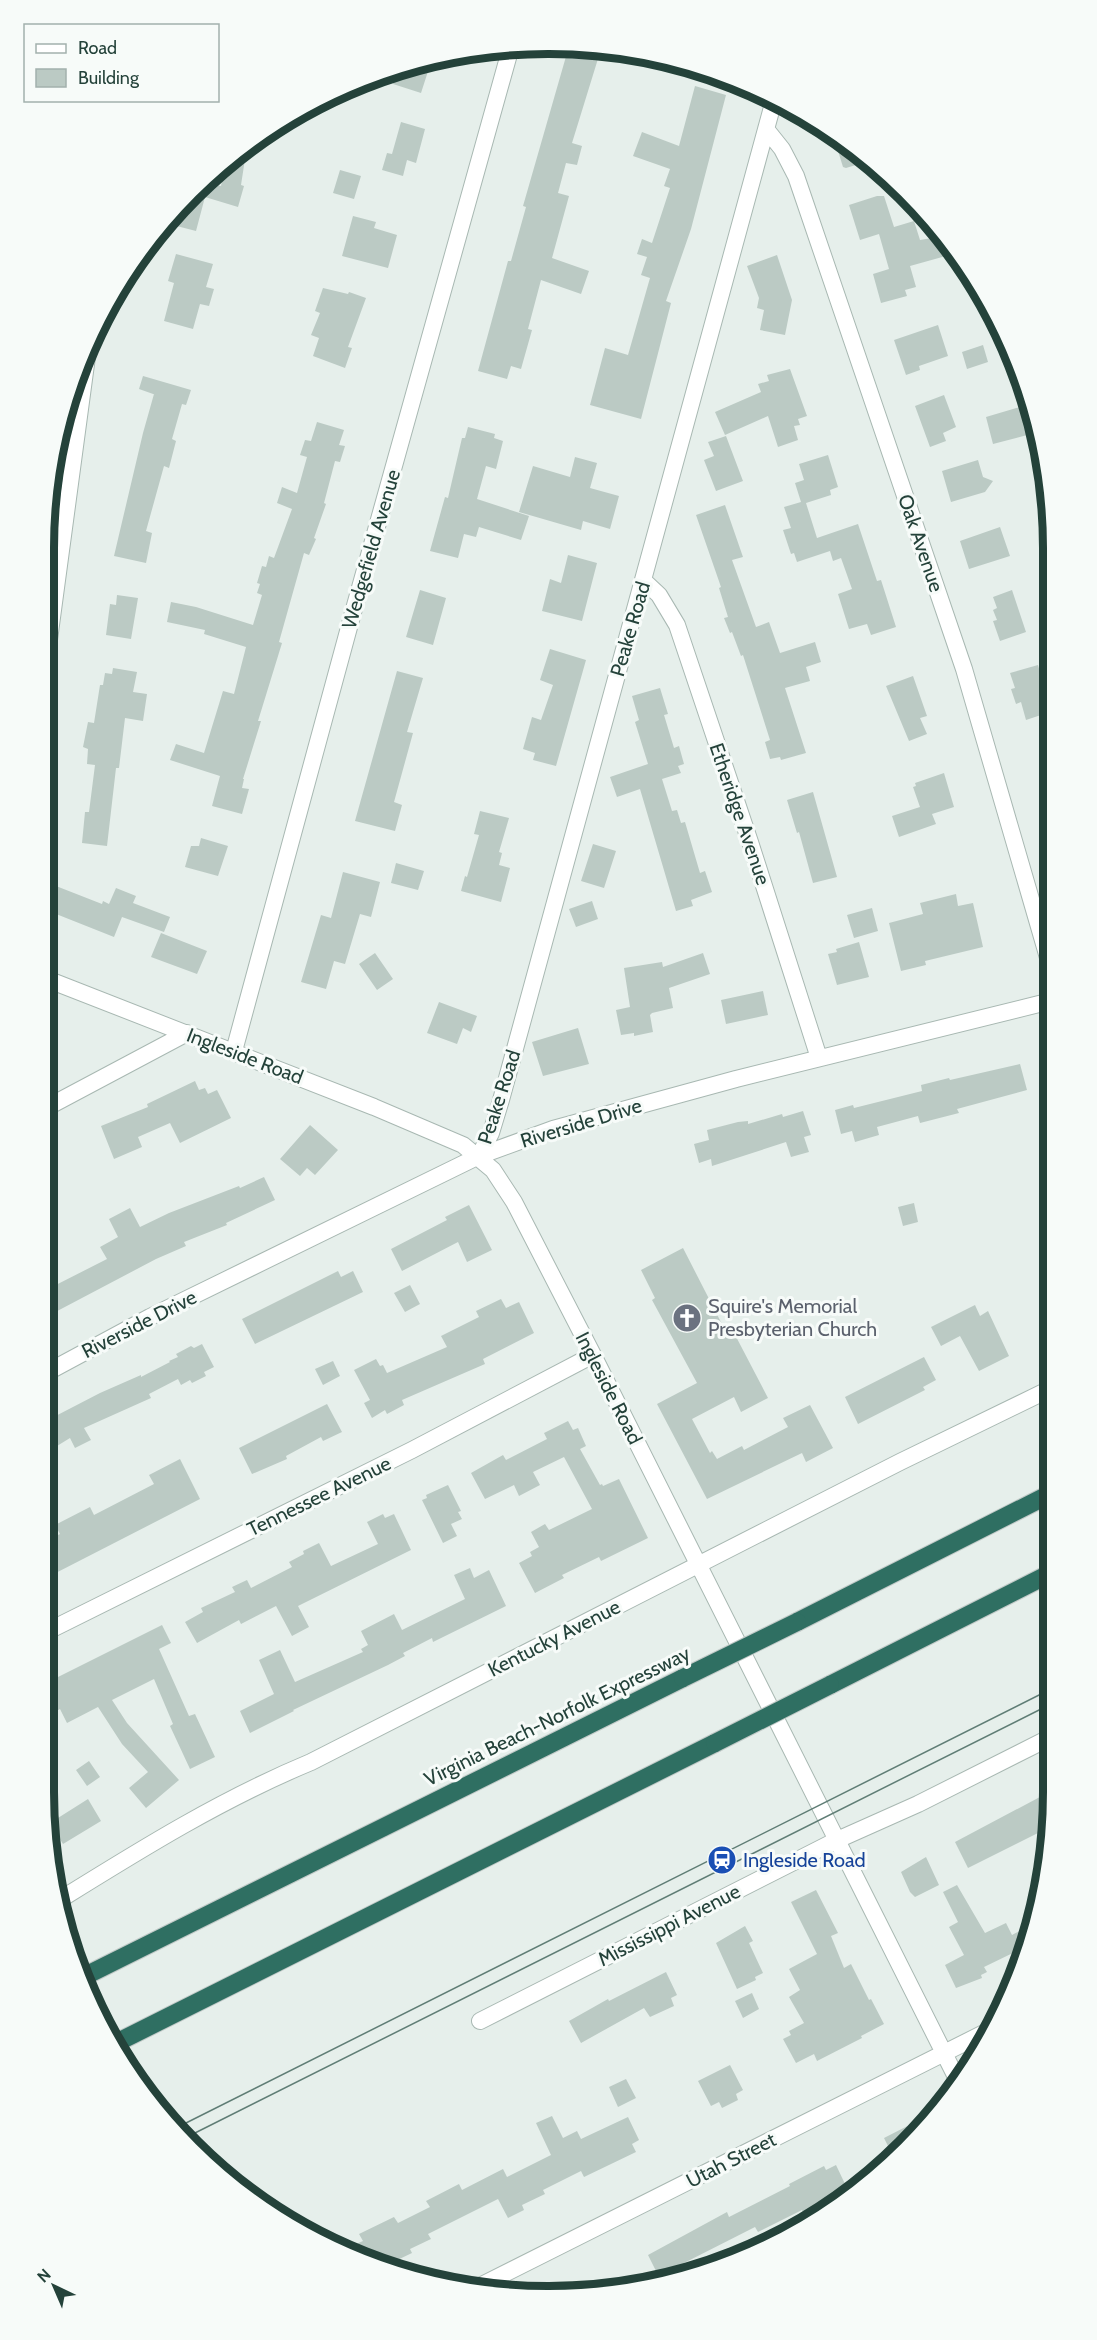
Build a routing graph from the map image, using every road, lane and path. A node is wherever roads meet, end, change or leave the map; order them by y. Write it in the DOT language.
graph roads {
  1 [pos="509,56"];
  2 [pos="772,108"];
  3 [pos="766,129"];
  4 [pos="76,404"];
  5 [pos="54,580"];
  6 [pos="643,580"];
  7 [pos="1043,941"];
  8 [pos="54,982"];
  9 [pos="1043,1003"];
  10 [pos="187,1033"];
  11 [pos="234,1051"];
  12 [pos="819,1058"];
  13 [pos="54,1104"];
  14 [pos="479,1156"];
  15 [pos="593,1355"];
  16 [pos="54,1369"];
  17 [pos="1043,1392"];
  18 [pos="1043,1498"];
  19 [pos="699,1565"];
  20 [pos="1043,1577"];
  21 [pos="54,1628"];
  22 [pos="1043,1741"];
  23 [pos="835,1841"];
  24 [pos="66,1896"];
  25 [pos="89,1974"];
  26 [pos="480,2021"];
  27 [pos="979,2035"];
  28 [pos="121,2041"];
  29 [pos="943,2052"];
  30 [pos="954,2074"];
  31 [pos="487,2282"];
  1 -- 11 [label="street, Wedgefield Avenue"];
  2 -- 3 [label="street, Peake Road"];
  3 -- 6 [label="street, Peake Road"];
  3 -- 7 [label="street, Oak Avenue"];
  4 -- 5 [label="street"];
  6 -- 12 [label="street, Etheridge Avenue"];
  6 -- 14 [label="street, Peake Road"];
  8 -- 10 [label="street, Ingleside Road"];
  9 -- 12 [label="street, Riverside Drive"];
  10 -- 11 [label="street, Ingleside Road"];
  10 -- 13 [label="street"];
  11 -- 14 [label="street, Ingleside Road"];
  12 -- 14 [label="street, Riverside Drive"];
  14 -- 15 [label="street, Ingleside Road"];
  14 -- 16 [label="street, Riverside Drive"];
  15 -- 19 [label="street, Ingleside Road"];
  15 -- 21 [label="street, Tennessee Avenue"];
  17 -- 19 [label="street, Kentucky Avenue"];
  18 -- 25 [label="highway, Virginia Beach-Norfolk Expressway, bridge"];
  19 -- 23 [label="street, Ingleside Road"];
  19 -- 24 [label="street, Kentucky Avenue"];
  20 -- 28 [label="highway, bridge"];
  22 -- 23 [label="street, Mississippi Avenue"];
  23 -- 26 [label="street, Mississippi Avenue"];
  23 -- 29 [label="street, Ingleside Road"];
  27 -- 29 [label="street, Utah Street"];
  29 -- 30 [label="street, Ingleside Road"];
  29 -- 31 [label="street, Utah Street"];
}
